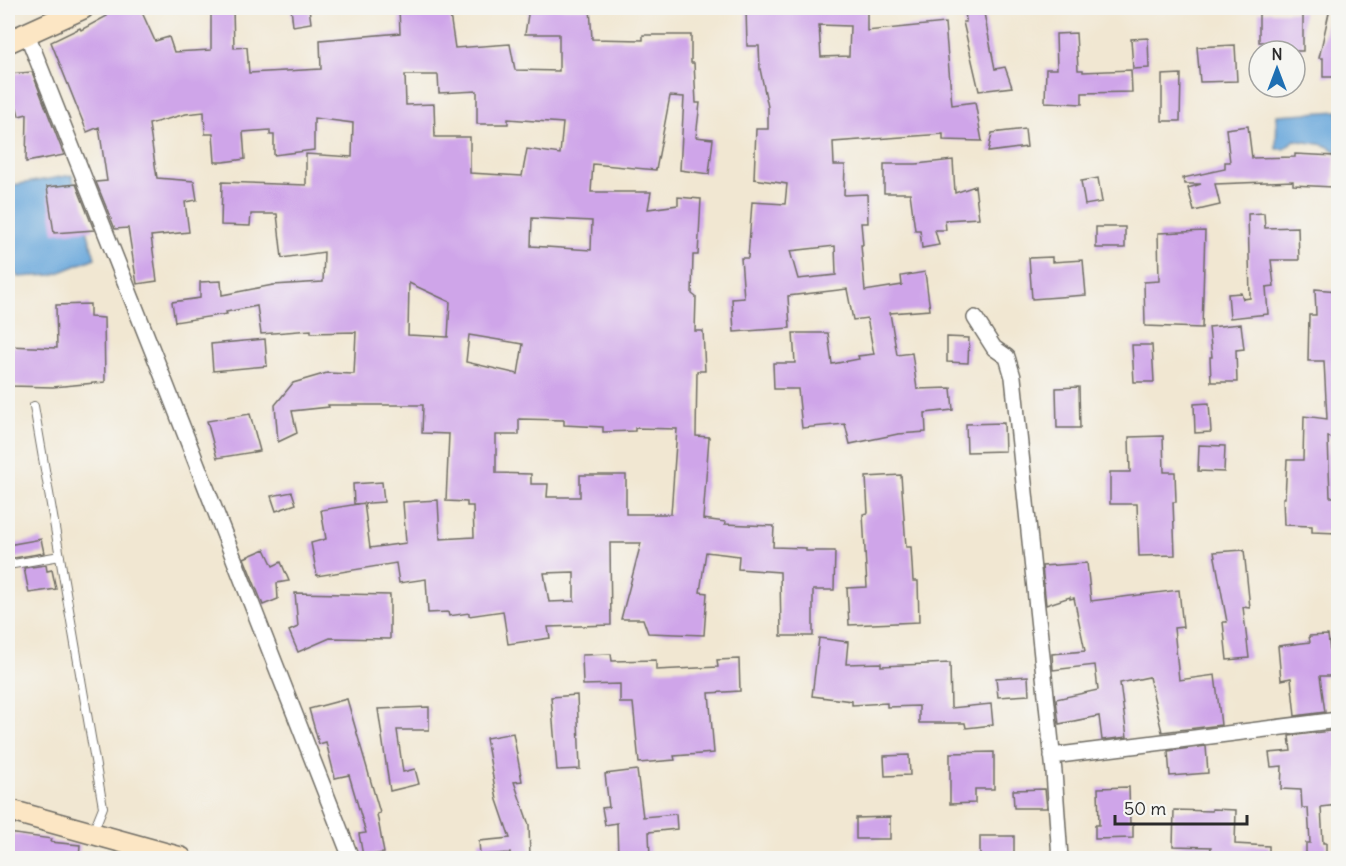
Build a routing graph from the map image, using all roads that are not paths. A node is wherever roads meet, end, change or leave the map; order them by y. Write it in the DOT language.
graph roads {
  1 [pos="83,8"];
  2 [pos="27,34"];
  3 [pos="8,42"];
  4 [pos="975,318"];
  5 [pos="34,406"];
  6 [pos="60,556"];
  7 [pos="8,565"];
  8 [pos="1338,720"];
  9 [pos="1052,756"];
  10 [pos="8,810"];
  11 [pos="92,833"];
  12 [pos="181,858"];
  13 [pos="351,858"];
  14 [pos="1060,858"];
  1 -- 2 [label="main road"];
  2 -- 3 [label="main road"];
  2 -- 13 [label="street"];
  4 -- 9 [label="street"];
  5 -- 6 [label="lane"];
  6 -- 7 [label="lane"];
  6 -- 11 [label="lane"];
  8 -- 9 [label="street"];
  9 -- 14 [label="street"];
  10 -- 11 [label="main road"];
  11 -- 12 [label="main road"];
}
